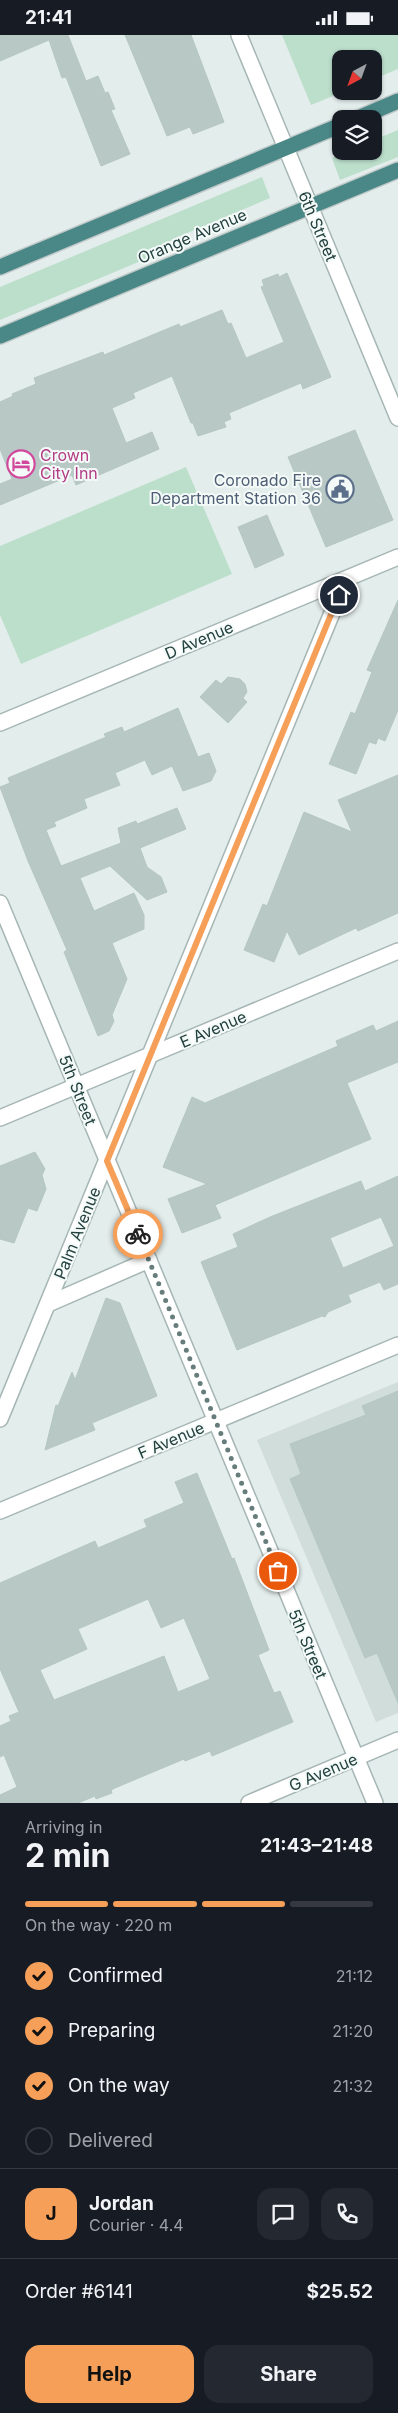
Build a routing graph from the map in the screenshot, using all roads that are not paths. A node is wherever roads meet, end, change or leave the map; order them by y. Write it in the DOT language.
graph roads {
  1 [pos="239,35"];
  2 [pos="398,101"];
  3 [pos="377,110"];
  4 [pos="332,129"];
  5 [pos="286,148"];
  6 [pos="398,169"];
  7 [pos="310,206"];
  8 [pos="0,267"];
  9 [pos="0,336"];
  10 [pos="398,418"];
  11 [pos="398,557"];
  12 [pos="346,579"];
  13 [pos="0,723"];
  14 [pos="0,903"];
  15 [pos="398,951"];
  16 [pos="150,1055"];
  17 [pos="76,1086"];
  18 [pos="0,1118"];
  19 [pos="107,1161"];
  20 [pos="149,1260"];
  21 [pos="48,1304"];
  22 [pos="398,1345"];
  23 [pos="0,1419"];
  24 [pos="216,1421"];
  25 [pos="0,1511"];
  26 [pos="398,1740"];
  27 [pos="356,1758"];
  28 [pos="249,1803"];
  29 [pos="375,1803"];
  1 -- 5 [label="street, 6th Street"];
  2 -- 3 [label="highway"];
  4 -- 5 [label="highway"];
  5 -- 7 [label="street, 6th Street"];
  5 -- 8 [label="highway"];
  6 -- 7 [label="highway, Orange Avenue"];
  7 -- 9 [label="highway, Orange Avenue"];
  7 -- 10 [label="street, 6th Street"];
  11 -- 12 [label="street, D Avenue"];
  12 -- 13 [label="street, D Avenue"];
  12 -- 16 [label="street, Palm Avenue"];
  14 -- 17 [label="street, 5th Street"];
  15 -- 16 [label="street, E Avenue"];
  16 -- 17 [label="street, E Avenue"];
  16 -- 19 [label="street, Palm Avenue"];
  17 -- 18 [label="street, E Avenue"];
  17 -- 19 [label="street, 5th Street"];
  19 -- 20 [label="street, 5th Street"];
  19 -- 21 [label="street, Palm Avenue"];
  20 -- 21 [label="street, Palm Avenue"];
  20 -- 24 [label="street, 5th Street"];
  21 -- 23 [label="street, Palm Avenue"];
  22 -- 24 [label="street, F Avenue"];
  24 -- 25 [label="street, F Avenue"];
  24 -- 27 [label="street, 5th Street"];
  26 -- 27 [label="street, G Avenue"];
  27 -- 28 [label="street, G Avenue"];
  27 -- 29 [label="street, 5th Street"];
}
